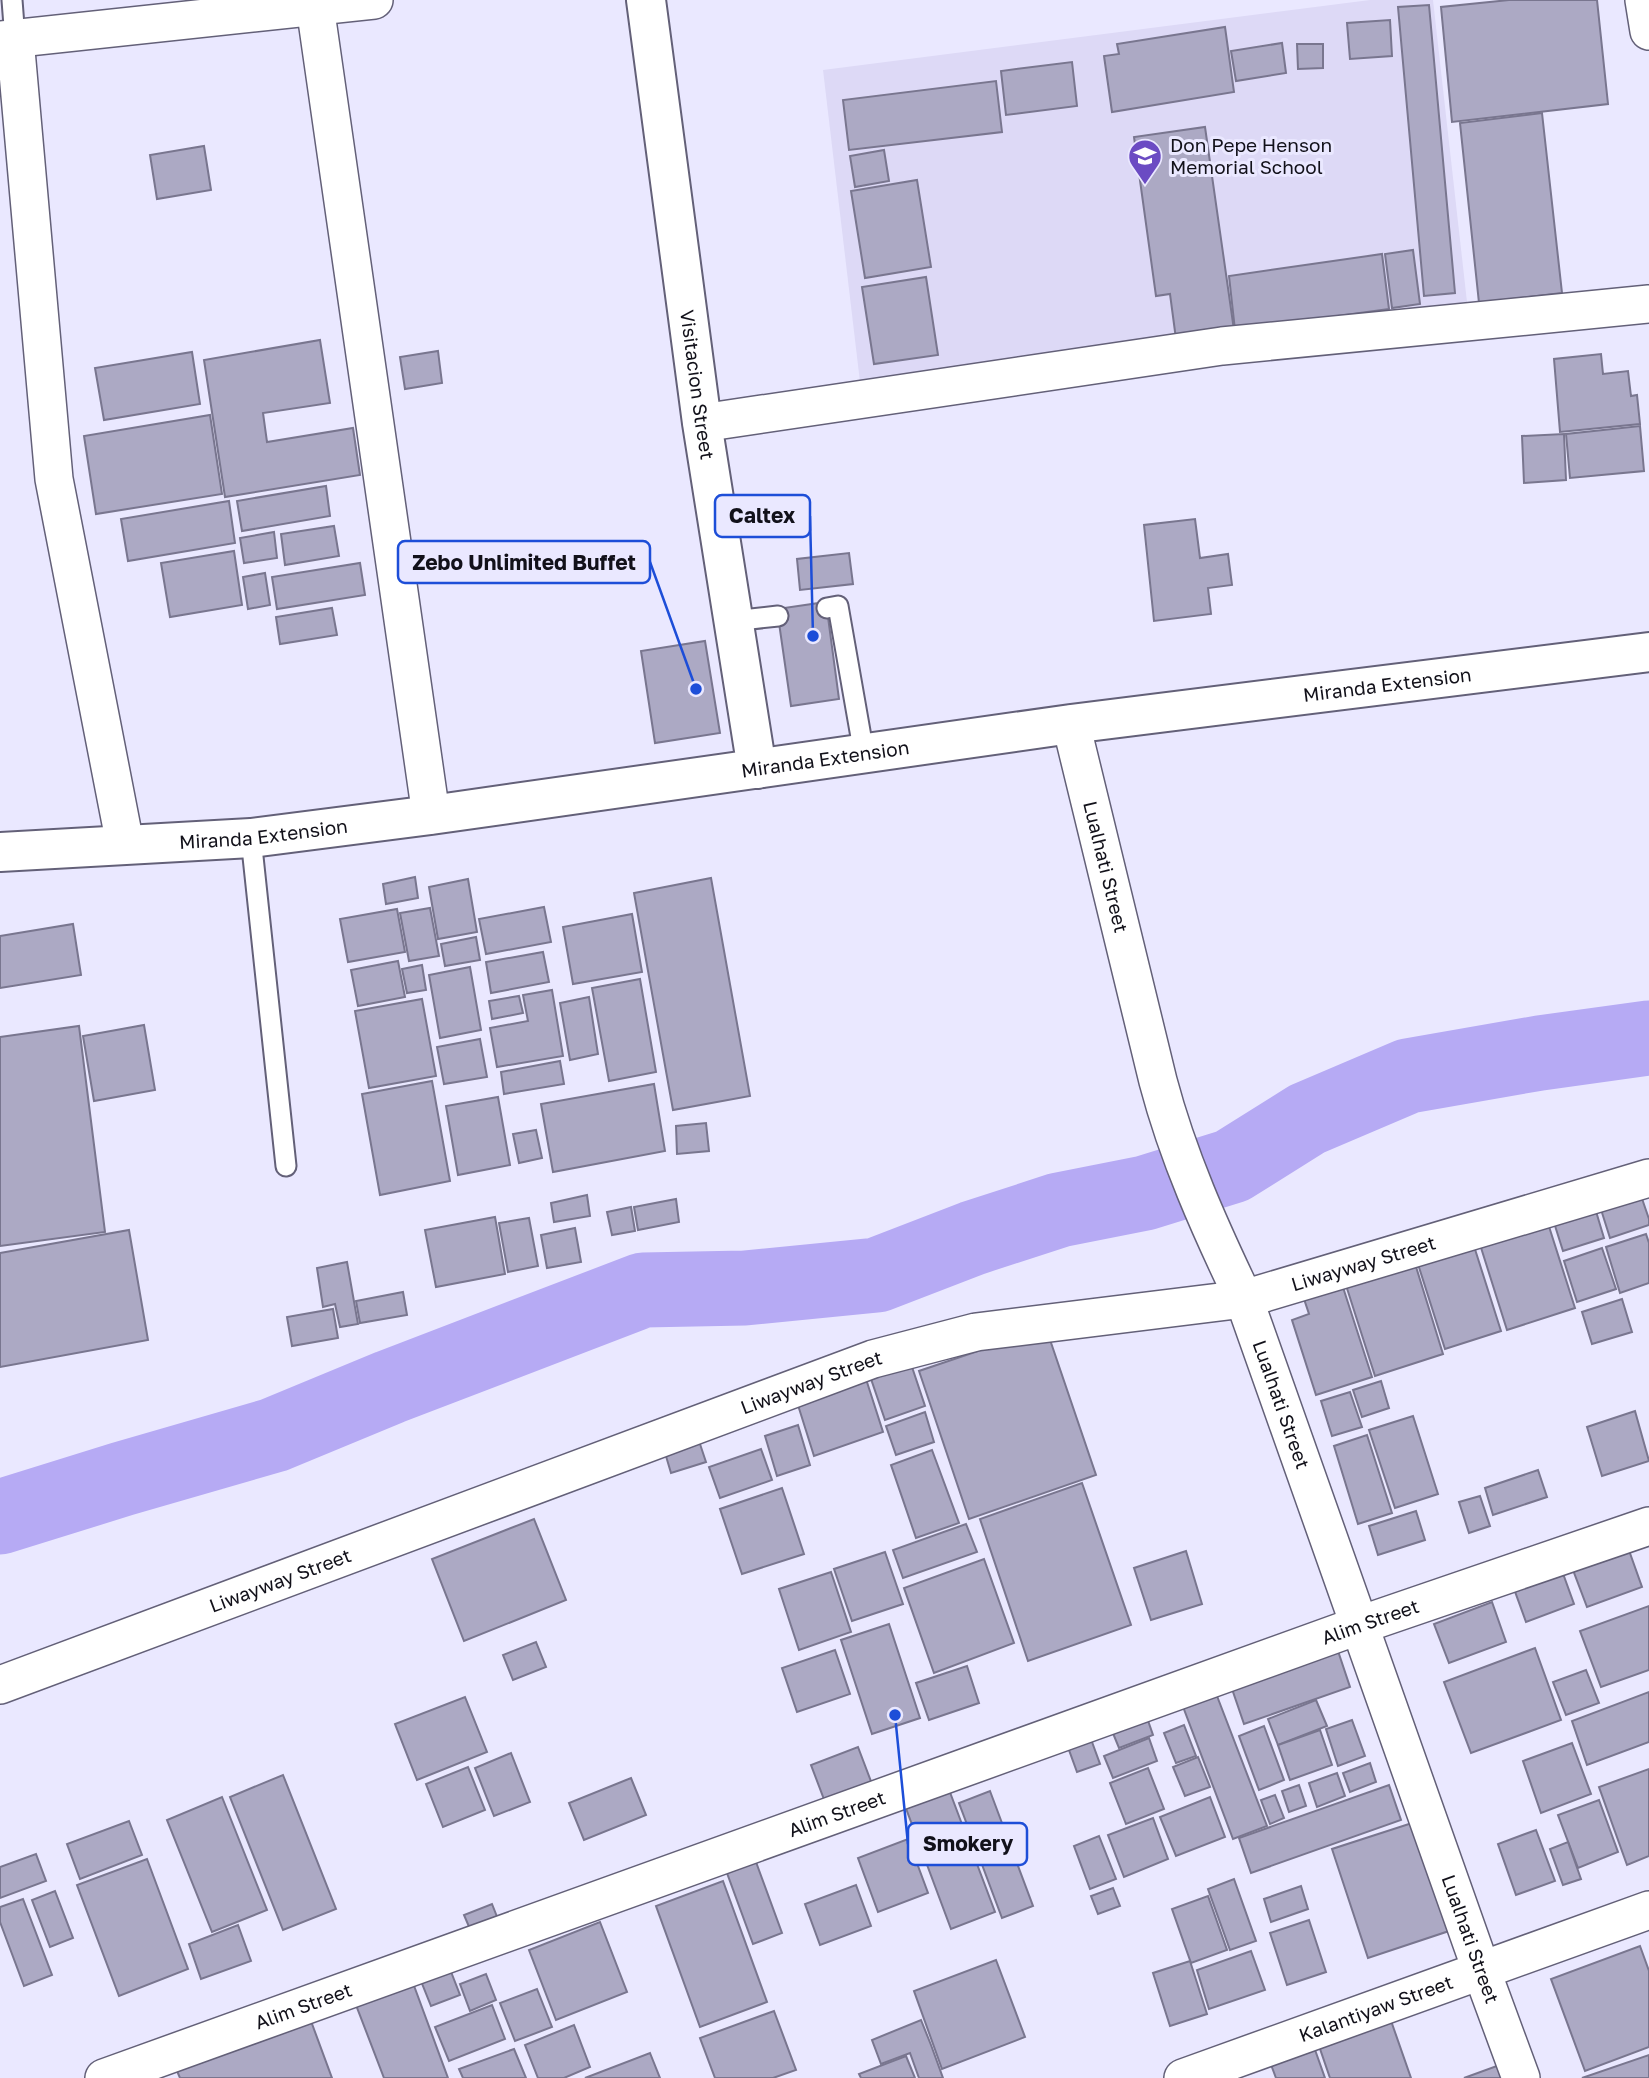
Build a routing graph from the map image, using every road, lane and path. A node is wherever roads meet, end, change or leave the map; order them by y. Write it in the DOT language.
graph roads {
  1 [pos="12,0"];
  2 [pos="374,0"];
  3 [pos="646,0"];
  4 [pos="1644,0"];
  5 [pos="315,6"];
  6 [pos="1649,31"];
  7 [pos="7,40"];
  8 [pos="1649,304"];
  9 [pos="702,423"];
  10 [pos="827,608"];
  11 [pos="778,616"];
  12 [pos="733,621"];
  13 [pos="1649,652"];
  14 [pos="1071,724"];
  15 [pos="864,754"];
  16 [pos="757,769"];
  17 [pos="431,816"];
  18 [pos="251,838"];
  19 [pos="125,844"];
  20 [pos="0,852"];
  21 [pos="286,1166"];
  22 [pos="1649,1178"];
  23 [pos="1244,1299"];
  24 [pos="1649,1526"];
  25 [pos="1360,1625"];
  26 [pos="0,1685"];
  27 [pos="1649,1910"];
  28 [pos="1482,1972"];
  29 [pos="104,2078"];
  30 [pos="1183,2078"];
  31 [pos="1521,2078"];
  1 -- 7 [label="lane"];
  2 -- 5 [label="street"];
  3 -- 9 [label="main road, Visitacion Street"];
  4 -- 6 [label="street"];
  5 -- 7 [label="street"];
  5 -- 17 [label="street"];
  7 -- 19 [label="street"];
  8 -- 9 [label="street"];
  9 -- 12 [label="main road, Visitacion Street"];
  10 -- 15 [label="lane"];
  11 -- 12 [label="lane"];
  12 -- 16 [label="main road, Visitacion Street"];
  13 -- 14 [label="main road, Miranda Extension"];
  14 -- 15 [label="main road, Miranda Extension"];
  14 -- 23 [label="street, Lualhati Street"];
  15 -- 16 [label="main road, Miranda Extension"];
  16 -- 17 [label="main road, Miranda Extension"];
  17 -- 18 [label="main road, Miranda Extension"];
  18 -- 19 [label="main road, Miranda Extension"];
  18 -- 21 [label="lane"];
  19 -- 20 [label="main road, Miranda Extension"];
  22 -- 23 [label="street, Liwayway Street"];
  23 -- 25 [label="street, Lualhati Street"];
  23 -- 26 [label="street, Liwayway Street"];
  24 -- 25 [label="street, Alim Street"];
  25 -- 28 [label="street, Lualhati Street"];
  25 -- 29 [label="street, Alim Street"];
  27 -- 28 [label="street, Kalantiyaw Street"];
  28 -- 30 [label="street, Kalantiyaw Street"];
  28 -- 31 [label="street, Lualhati Street"];
}
